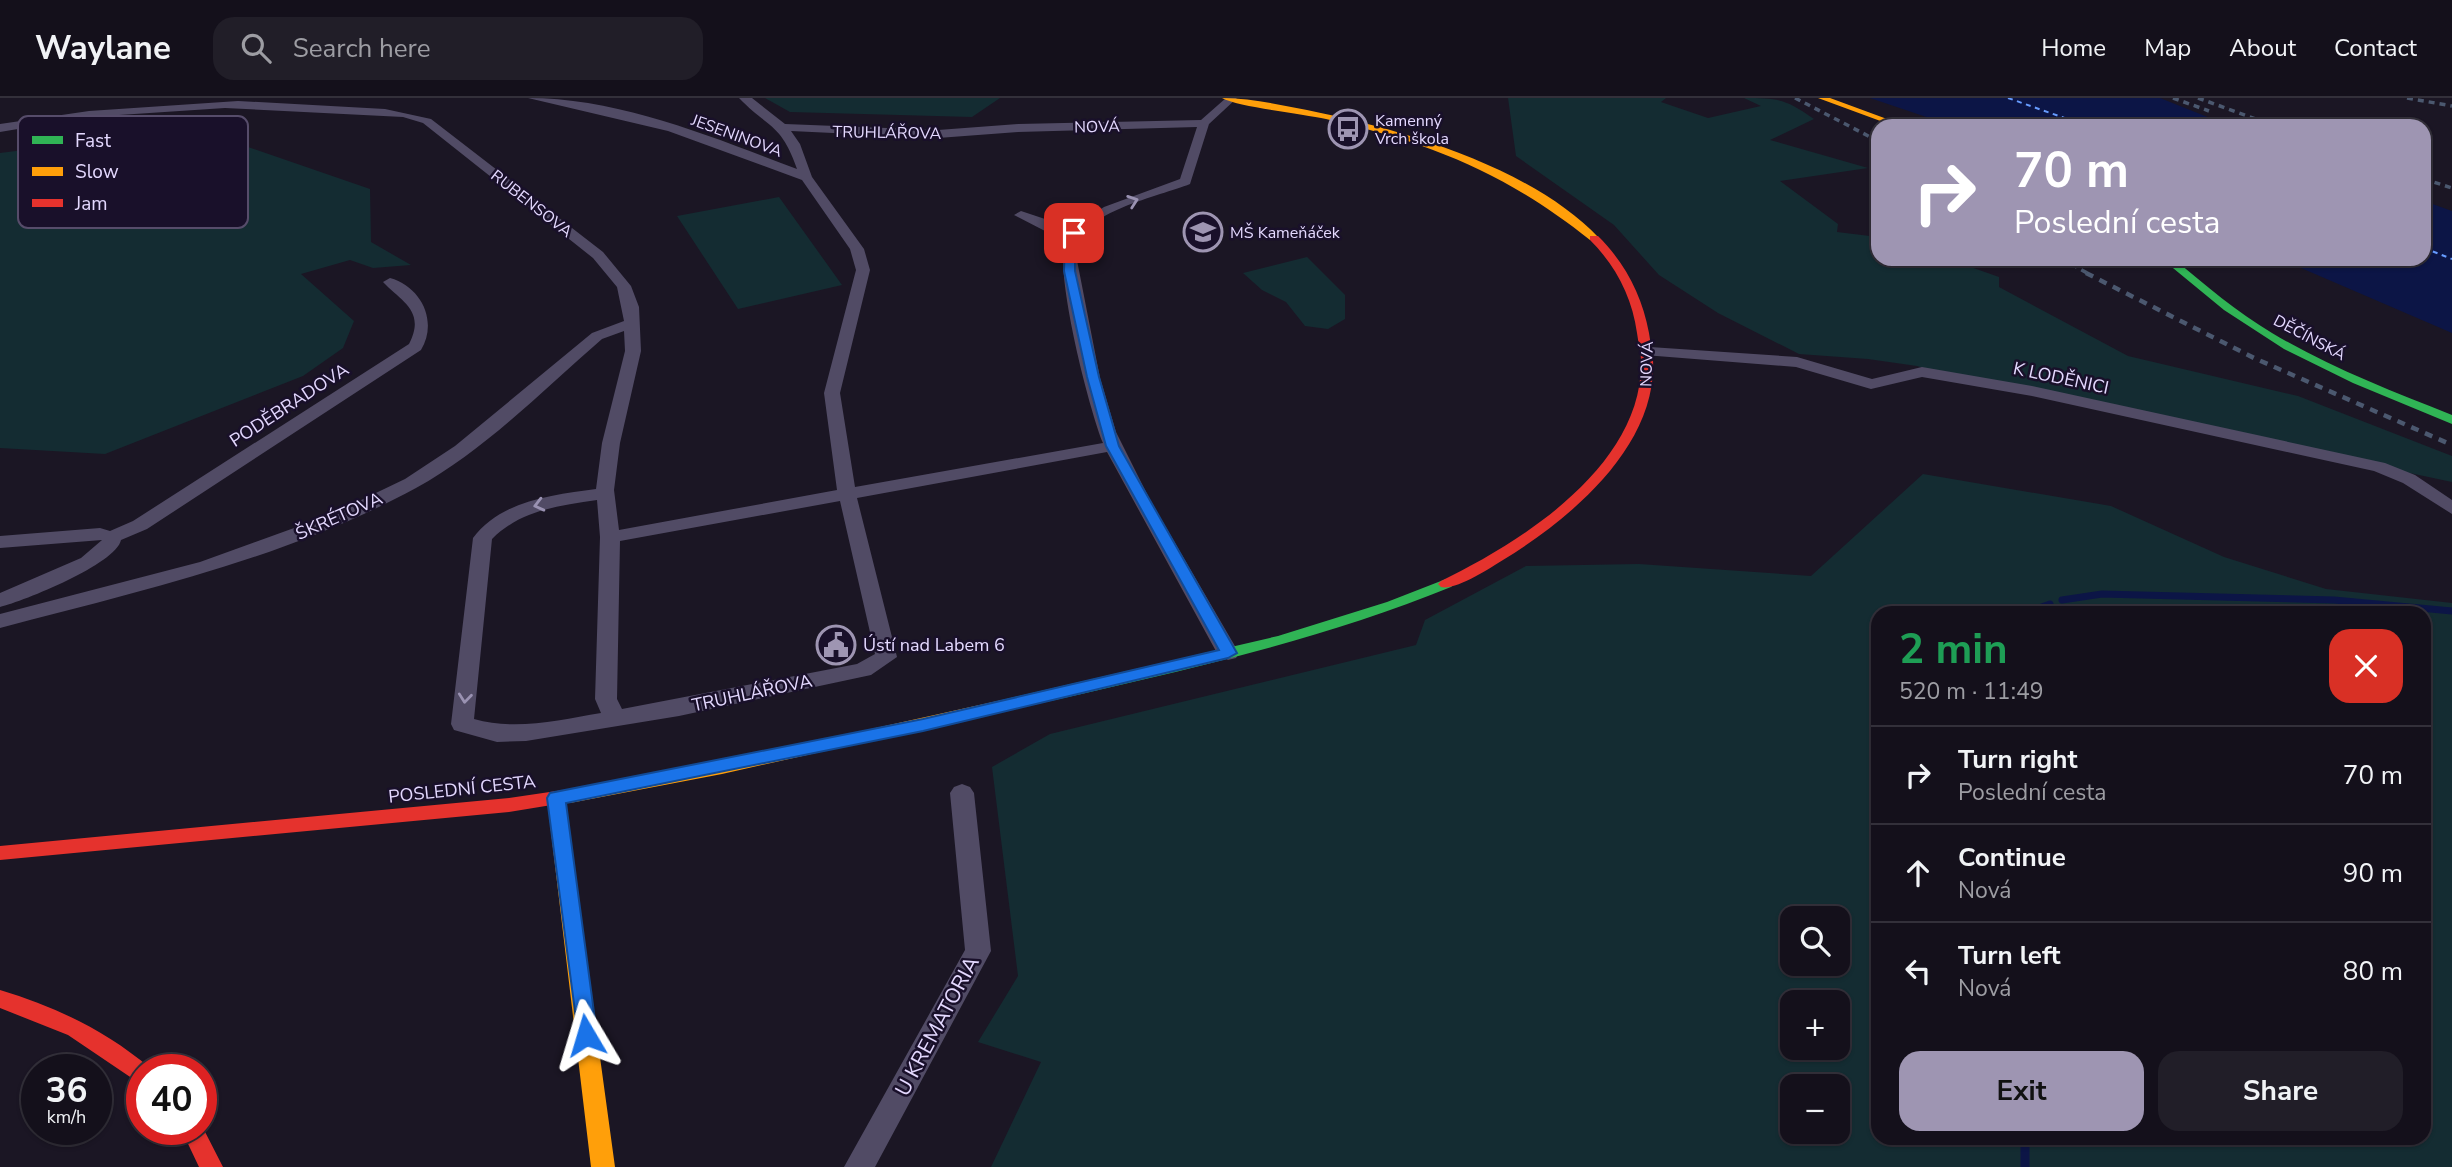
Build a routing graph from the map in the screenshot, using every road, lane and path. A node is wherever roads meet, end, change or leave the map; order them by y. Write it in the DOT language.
graph roads {
  1 [pos="309,98"];
  2 [pos="534,98"];
  3 [pos="745,98"];
  4 [pos="1226,98"];
  5 [pos="1822,98"];
  6 [pos="1232,99"];
  7 [pos="225,105"];
  8 [pos="76,116"];
  9 [pos="1882,119"];
  10 [pos="1203,123"];
  11 [pos="18,125"];
  12 [pos="782,127"];
  13 [pos="0,128"];
  14 [pos="991,130"];
  15 [pos="806,177"];
  16 [pos="1021,215"];
  17 [pos="1074,233"];
  18 [pos="2176,266"];
  19 [pos="390,282"];
  20 [pos="632,323"];
  21 [pos="1650,352"];
  22 [pos="2452,420"];
  23 [pos="1112,446"];
  24 [pos="606,493"];
  25 [pos="847,493"];
  26 [pos="2452,508"];
  27 [pos="112,537"];
  28 [pos="610,537"];
  29 [pos="0,542"];
  30 [pos="0,601"];
  31 [pos="0,621"];
  32 [pos="1228,653"];
  33 [pos="615,718"];
  34 [pos="923,725"];
  35 [pos="962,793"];
  36 [pos="556,798"];
  37 [pos="0,853"];
  38 [pos="0,999"];
  39 [pos="126,1060"];
  40 [pos="200,1145"];
  41 [pos="211,1167"];
  42 [pos="603,1167"];
  43 [pos="859,1167"];
  1 -- 7 [label="street"];
  2 -- 15 [label="street, JESENINOVA"];
  3 -- 12 [label="street, TRUHLÁŘOVA"];
  4 -- 6 [label="street, NOVÁ"];
  5 -- 9 [label="street"];
  6 -- 10 [label="street"];
  6 -- 21 [label="street, NOVÁ"];
  7 -- 8 [label="street"];
  7 -- 20 [label="street, RUBENSOVA"];
  10 -- 14 [label="street, NOVÁ"];
  17 -- 10 [label="street, one-way"];
  11 -- 13 [label="street"];
  12 -- 14 [label="street, TRUHLÁŘOVA"];
  12 -- 15 [label="street, TRUHLÁŘOVA"];
  15 -- 25 [label="street, TRUHLÁŘOVA"];
  16 -- 17 [label="street"];
  17 -- 23 [label="street"];
  18 -- 22 [label="street, DĚČÍNSKÁ"];
  19 -- 27 [label="street, PODĚBRADOVA"];
  20 -- 24 [label="street, RUBENSOVA"];
  20 -- 31 [label="street, ŠKRÉTOVA"];
  21 -- 26 [label="street, K LODĚNICI"];
  21 -- 32 [label="street, NOVÁ"];
  23 -- 25 [label="street"];
  23 -- 32 [label="street"];
  24 -- 28 [label="street, RUBENSOVA"];
  24 -- 33 [label="street, one-way"];
  25 -- 28 [label="street"];
  25 -- 33 [label="street, TRUHLÁŘOVA"];
  27 -- 29 [label="street"];
  27 -- 30 [label="street"];
  28 -- 33 [label="street, RUBENSOVA"];
  32 -- 34 [label="street, NOVÁ"];
  34 -- 36 [label="street, POSLEDNÍ CESTA"];
  35 -- 43 [label="street, U KREMATORIA"];
  36 -- 37 [label="street, POSLEDNÍ CESTA"];
  36 -- 42 [label="street"];
  38 -- 39 [label="street"];
  40 -- 41 [label="street"];
}
